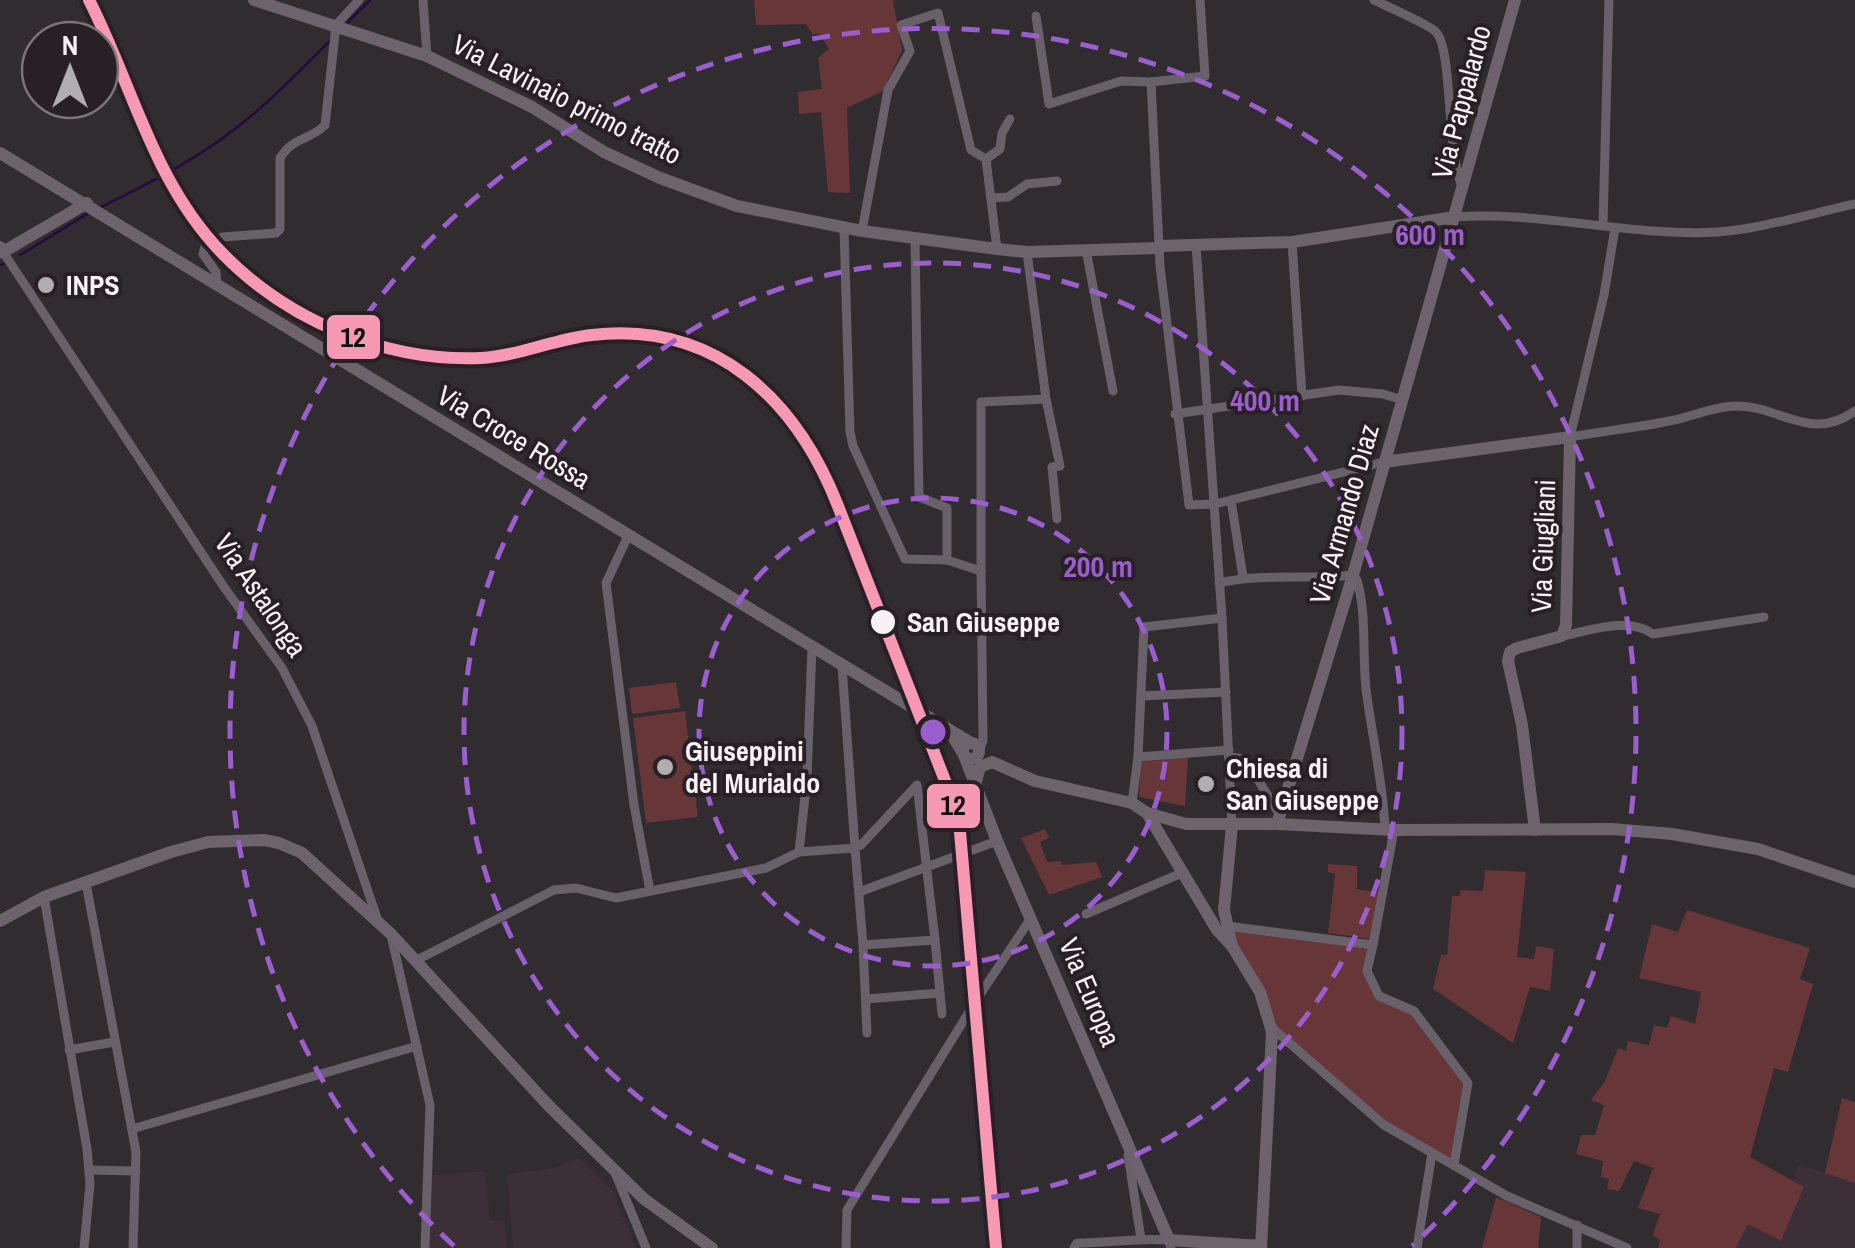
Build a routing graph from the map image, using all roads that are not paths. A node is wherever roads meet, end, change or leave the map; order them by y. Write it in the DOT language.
graph roads {
  1 [pos="254,0"];
  2 [pos="359,0"];
  3 [pos="423,0"];
  4 [pos="936,0"];
  5 [pos="1200,0"];
  6 [pos="1374,0"];
  7 [pos="1515,0"];
  8 [pos="1609,0"];
  9 [pos="938,12"];
  10 [pos="1036,16"];
  11 [pos="336,25"];
  12 [pos="427,56"];
  13 [pos="1152,82"];
  14 [pos="1010,119"];
  15 [pos="0,152"];
  16 [pos="986,159"];
  17 [pos="1057,181"];
  18 [pos="1463,188"];
  19 [pos="992,198"];
  20 [pos="89,204"];
  21 [pos="1855,204"];
  22 [pos="1456,217"];
  23 [pos="1603,224"];
  24 [pos="844,228"];
  25 [pos="1614,228"];
  26 [pos="862,231"];
  27 [pos="915,238"];
  28 [pos="1292,242"];
  29 [pos="1196,244"];
  30 [pos="1159,246"];
  31 [pos="997,249"];
  32 [pos="1086,250"];
  33 [pos="1,251"];
  34 [pos="1028,252"];
  35 [pos="217,285"];
  36 [pos="1113,391"];
  37 [pos="1302,396"];
  38 [pos="1046,398"];
  39 [pos="1403,400"];
  40 [pos="1208,410"];
  41 [pos="1855,411"];
  42 [pos="1175,414"];
  43 [pos="1570,437"];
  44 [pos="1384,462"];
  45 [pos="1231,500"];
  46 [pos="1215,504"];
  47 [pos="1057,519"];
  48 [pos="628,536"];
  49 [pos="947,560"];
  50 [pos="981,572"];
  51 [pos="1353,575"];
  52 [pos="1243,577"];
  53 [pos="1219,583"];
  54 [pos="1764,616"];
  55 [pos="1222,618"];
  56 [pos="1562,636"];
  57 [pos="812,647"];
  58 [pos="842,666"];
  59 [pos="1226,692"];
  60 [pos="1141,696"];
  61 [pos="976,746"];
  62 [pos="1229,753"];
  63 [pos="1138,757"];
  64 [pos="1016,772"];
  65 [pos="975,785"];
  66 [pos="1132,804"];
  67 [pos="1147,813"];
  68 [pos="1279,820"];
  69 [pos="1232,825"];
  70 [pos="1389,830"];
  71 [pos="1535,830"];
  72 [pos="997,842"];
  73 [pos="855,848"];
  74 [pos="798,852"];
  75 [pos="928,867"];
  76 [pos="1184,872"];
  77 [pos="86,882"];
  78 [pos="363,882"];
  79 [pos="1855,882"];
  80 [pos="339,886"];
  81 [pos="650,891"];
  82 [pos="859,892"];
  83 [pos="44,897"];
  84 [pos="1086,914"];
  85 [pos="1032,918"];
  86 [pos="0,921"];
  87 [pos="1228,926"];
  88 [pos="386,929"];
  89 [pos="936,940"];
  90 [pos="863,945"];
  91 [pos="1374,945"];
  92 [pos="1232,946"];
  93 [pos="414,961"];
  94 [pos="940,993"];
  95 [pos="866,998"];
  96 [pos="942,1014"];
  97 [pos="1271,1030"];
  98 [pos="867,1032"];
  99 [pos="114,1042"];
  100 [pos="417,1046"];
  101 [pos="69,1050"];
  102 [pos="132,1129"];
  103 [pos="1126,1137"];
  104 [pos="1432,1153"];
  105 [pos="1454,1165"];
  106 [pos="613,1168"];
  107 [pos="88,1170"];
  108 [pos="136,1171"];
  109 [pos="1577,1226"];
  110 [pos="1141,1238"];
  111 [pos="1170,1244"];
  112 [pos="1261,1247"];
  113 [pos="84,1248"];
  114 [pos="133,1248"];
  115 [pos="424,1248"];
  116 [pos="646,1248"];
  117 [pos="712,1248"];
  118 [pos="846,1248"];
  119 [pos="1074,1248"];
  120 [pos="1417,1248"];
  121 [pos="1577,1248"];
  122 [pos="1627,1248"];
  1 -- 11 [label="main road, Via Lavinaio primo tratto"];
  2 -- 11 [label="street"];
  3 -- 12 [label="street"];
  4 -- 9 [label="street"];
  5 -- 13 [label="street"];
  6 -- 18 [label="street"];
  7 -- 18 [label="main road, Via Pappalardo"];
  8 -- 23 [label="street"];
  9 -- 16 [label="street"];
  9 -- 26 [label="street"];
  10 -- 13 [label="street"];
  11 -- 12 [label="main road, Via Lavinaio primo tratto"];
  11 -- 35 [label="street"];
  12 -- 24 [label="main road, Via Lavinaio primo tratto"];
  13 -- 30 [label="street"];
  14 -- 16 [label="street"];
  15 -- 20 [label="main road, Via Croce Rossa"];
  16 -- 19 [label="street"];
  17 -- 19 [label="street"];
  18 -- 22 [label="main road, Via Pappalardo"];
  19 -- 31 [label="street"];
  20 -- 33 [label="main road"];
  20 -- 35 [label="main road, Via Croce Rossa"];
  21 -- 25 [label="street"];
  22 -- 23 [label="street"];
  22 -- 28 [label="main road, Via Lavinaio primo tratto"];
  22 -- 39 [label="main road, Via Armando Diaz"];
  23 -- 25 [label="street"];
  24 -- 26 [label="main road, Via Lavinaio primo tratto"];
  24 -- 49 [label="street"];
  25 -- 43 [label="street, Via Giugliani"];
  26 -- 27 [label="main road, Via Lavinaio primo tratto"];
  27 -- 31 [label="main road, Via Lavinaio primo tratto"];
  27 -- 49 [label="street"];
  28 -- 29 [label="main road, Via Lavinaio primo tratto"];
  28 -- 37 [label="street"];
  29 -- 30 [label="main road, Via Lavinaio primo tratto"];
  29 -- 40 [label="street"];
  30 -- 32 [label="main road, Via Lavinaio primo tratto"];
  30 -- 42 [label="street"];
  31 -- 34 [label="main road, Via Lavinaio primo tratto"];
  32 -- 34 [label="main road, Via Lavinaio primo tratto"];
  32 -- 36 [label="street"];
  33 -- 78 [label="street, Via Astalonga"];
  34 -- 38 [label="street"];
  35 -- 48 [label="main road, Via Croce Rossa"];
  37 -- 39 [label="street"];
  37 -- 40 [label="street"];
  38 -- 47 [label="street"];
  38 -- 50 [label="street"];
  39 -- 44 [label="main road, Via Armando Diaz"];
  40 -- 42 [label="street"];
  40 -- 46 [label="street"];
  41 -- 43 [label="street"];
  42 -- 46 [label="street"];
  43 -- 44 [label="main road"];
  43 -- 56 [label="main road, Via Giugliani"];
  44 -- 45 [label="street"];
  44 -- 51 [label="main road, Via Armando Diaz"];
  45 -- 46 [label="street"];
  45 -- 52 [label="street"];
  46 -- 53 [label="street"];
  48 -- 57 [label="main road, Via Croce Rossa"];
  48 -- 81 [label="street"];
  49 -- 50 [label="street"];
  50 -- 61 [label="street"];
  51 -- 52 [label="street"];
  51 -- 68 [label="main road, Via Armando Diaz"];
  51 -- 70 [label="street"];
  52 -- 53 [label="street"];
  53 -- 55 [label="street"];
  54 -- 56 [label="street"];
  55 -- 59 [label="street"];
  55 -- 60 [label="street"];
  56 -- 71 [label="main road, Via Giugliani"];
  57 -- 58 [label="main road, Via Croce Rossa"];
  57 -- 74 [label="street"];
  58 -- 61 [label="main road, Via Croce Rossa"];
  58 -- 73 [label="street"];
  59 -- 60 [label="street"];
  59 -- 62 [label="street"];
  60 -- 63 [label="street"];
  61 -- 64 [label="main road"];
  61 -- 65 [label="main road, Via Europa"];
  62 -- 63 [label="street"];
  62 -- 68 [label="street"];
  62 -- 69 [label="street"];
  63 -- 66 [label="street"];
  64 -- 65 [label="main road"];
  64 -- 66 [label="main road"];
  65 -- 72 [label="main road, Via Europa"];
  66 -- 67 [label="main road"];
  67 -- 69 [label="main road"];
  67 -- 76 [label="main road"];
  68 -- 69 [label="main road"];
  68 -- 70 [label="main road"];
  69 -- 87 [label="main road"];
  70 -- 71 [label="main road"];
  70 -- 91 [label="street"];
  71 -- 79 [label="main road"];
  72 -- 75 [label="street"];
  72 -- 85 [label="main road, Via Europa"];
  73 -- 74 [label="street"];
  73 -- 75 [label="street"];
  73 -- 82 [label="street"];
  74 -- 81 [label="street"];
  75 -- 82 [label="street"];
  75 -- 89 [label="street"];
  76 -- 84 [label="street"];
  76 -- 92 [label="main road"];
  77 -- 80 [label="main road"];
  77 -- 83 [label="main road"];
  77 -- 99 [label="street"];
  78 -- 80 [label="street"];
  78 -- 88 [label="street, Via Astalonga"];
  80 -- 88 [label="main road"];
  81 -- 93 [label="street"];
  82 -- 90 [label="street"];
  83 -- 86 [label="main road"];
  83 -- 101 [label="street"];
  85 -- 103 [label="main road, Via Europa"];
  85 -- 118 [label="street"];
  87 -- 91 [label="street"];
  87 -- 92 [label="main road"];
  88 -- 93 [label="main road, Via Astalonga"];
  88 -- 100 [label="street"];
  89 -- 90 [label="street"];
  89 -- 94 [label="street"];
  90 -- 95 [label="street"];
  91 -- 105 [label="street"];
  92 -- 97 [label="main road"];
  93 -- 106 [label="main road, Via Astalonga"];
  94 -- 95 [label="street"];
  94 -- 96 [label="street"];
  95 -- 98 [label="street"];
  97 -- 104 [label="street"];
  97 -- 112 [label="main road"];
  99 -- 101 [label="street"];
  99 -- 102 [label="street"];
  100 -- 102 [label="street"];
  100 -- 115 [label="street"];
  101 -- 107 [label="street"];
  102 -- 108 [label="street"];
  103 -- 110 [label="street"];
  103 -- 111 [label="main road, Via Europa"];
  104 -- 105 [label="street"];
  104 -- 120 [label="street"];
  105 -- 109 [label="street"];
  106 -- 116 [label="street"];
  106 -- 117 [label="main road, Via Astalonga"];
  107 -- 108 [label="street"];
  107 -- 113 [label="street"];
  108 -- 114 [label="street"];
  109 -- 121 [label="street"];
  109 -- 122 [label="street"];
  110 -- 111 [label="street"];
  110 -- 119 [label="street"];
  111 -- 112 [label="main road"];
}
